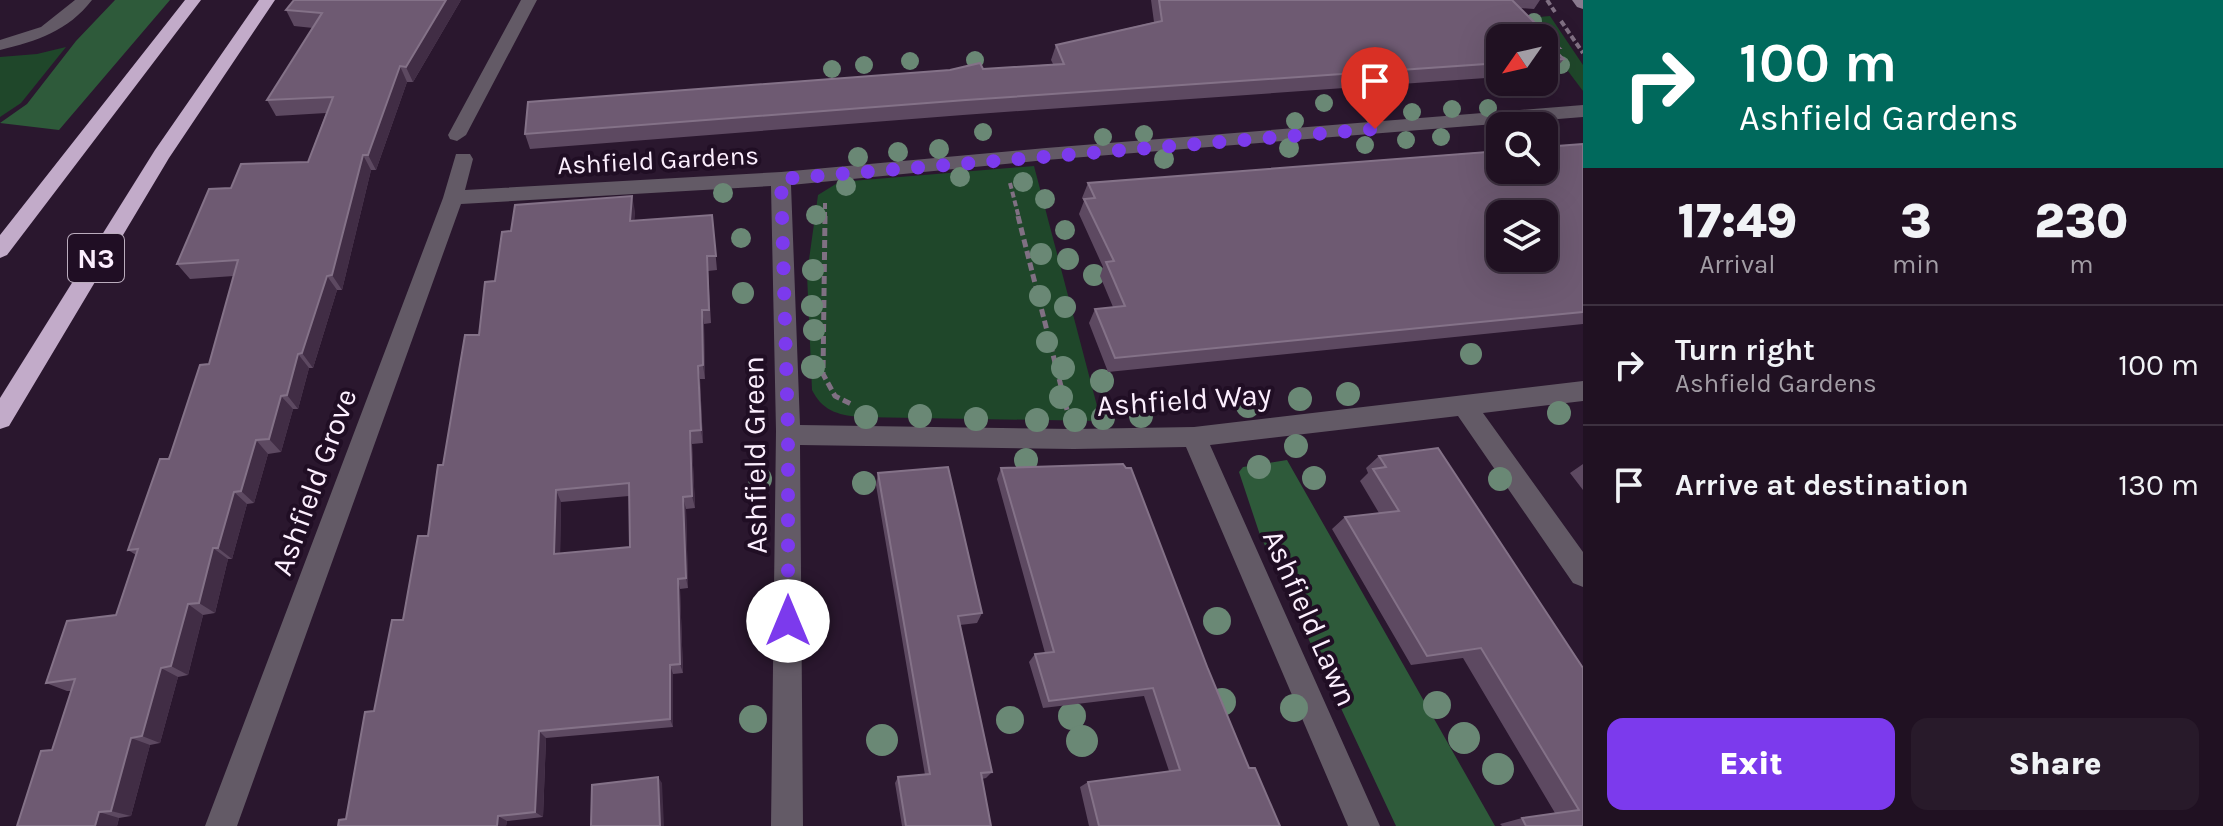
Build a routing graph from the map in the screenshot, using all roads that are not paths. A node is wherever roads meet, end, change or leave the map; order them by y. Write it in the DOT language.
graph roads {
  1 [pos="84,0"];
  2 [pos="193,0"];
  3 [pos="267,0"];
  4 [pos="529,0"];
  5 [pos="0,45"];
  6 [pos="1583,111"];
  7 [pos="781,179"];
  8 [pos="453,198"];
  9 [pos="0,250"];
  10 [pos="1583,391"];
  11 [pos="1464,405"];
  12 [pos="0,419"];
  13 [pos="788,435"];
  14 [pos="1194,437"];
  15 [pos="1583,574"];
  16 [pos="221,826"];
  17 [pos="787,826"];
  18 [pos="1364,826"];
  1 -- 5 [label="street"];
  2 -- 9 [label="highway, N3"];
  3 -- 12 [label="highway, N3"];
  4 -- 8 [label="street, Ashfield Grove"];
  6 -- 7 [label="street, Ashfield Gardens"];
  7 -- 8 [label="street, Ashfield Gardens"];
  7 -- 13 [label="street, Ashfield Green"];
  8 -- 16 [label="street, Ashfield Grove"];
  10 -- 11 [label="street, Ashfield Way"];
  11 -- 14 [label="street, Ashfield Way"];
  11 -- 15 [label="street"];
  13 -- 14 [label="street, Ashfield Way"];
  13 -- 17 [label="street, Ashfield Green"];
  14 -- 18 [label="street, Ashfield Lawn"];
}
